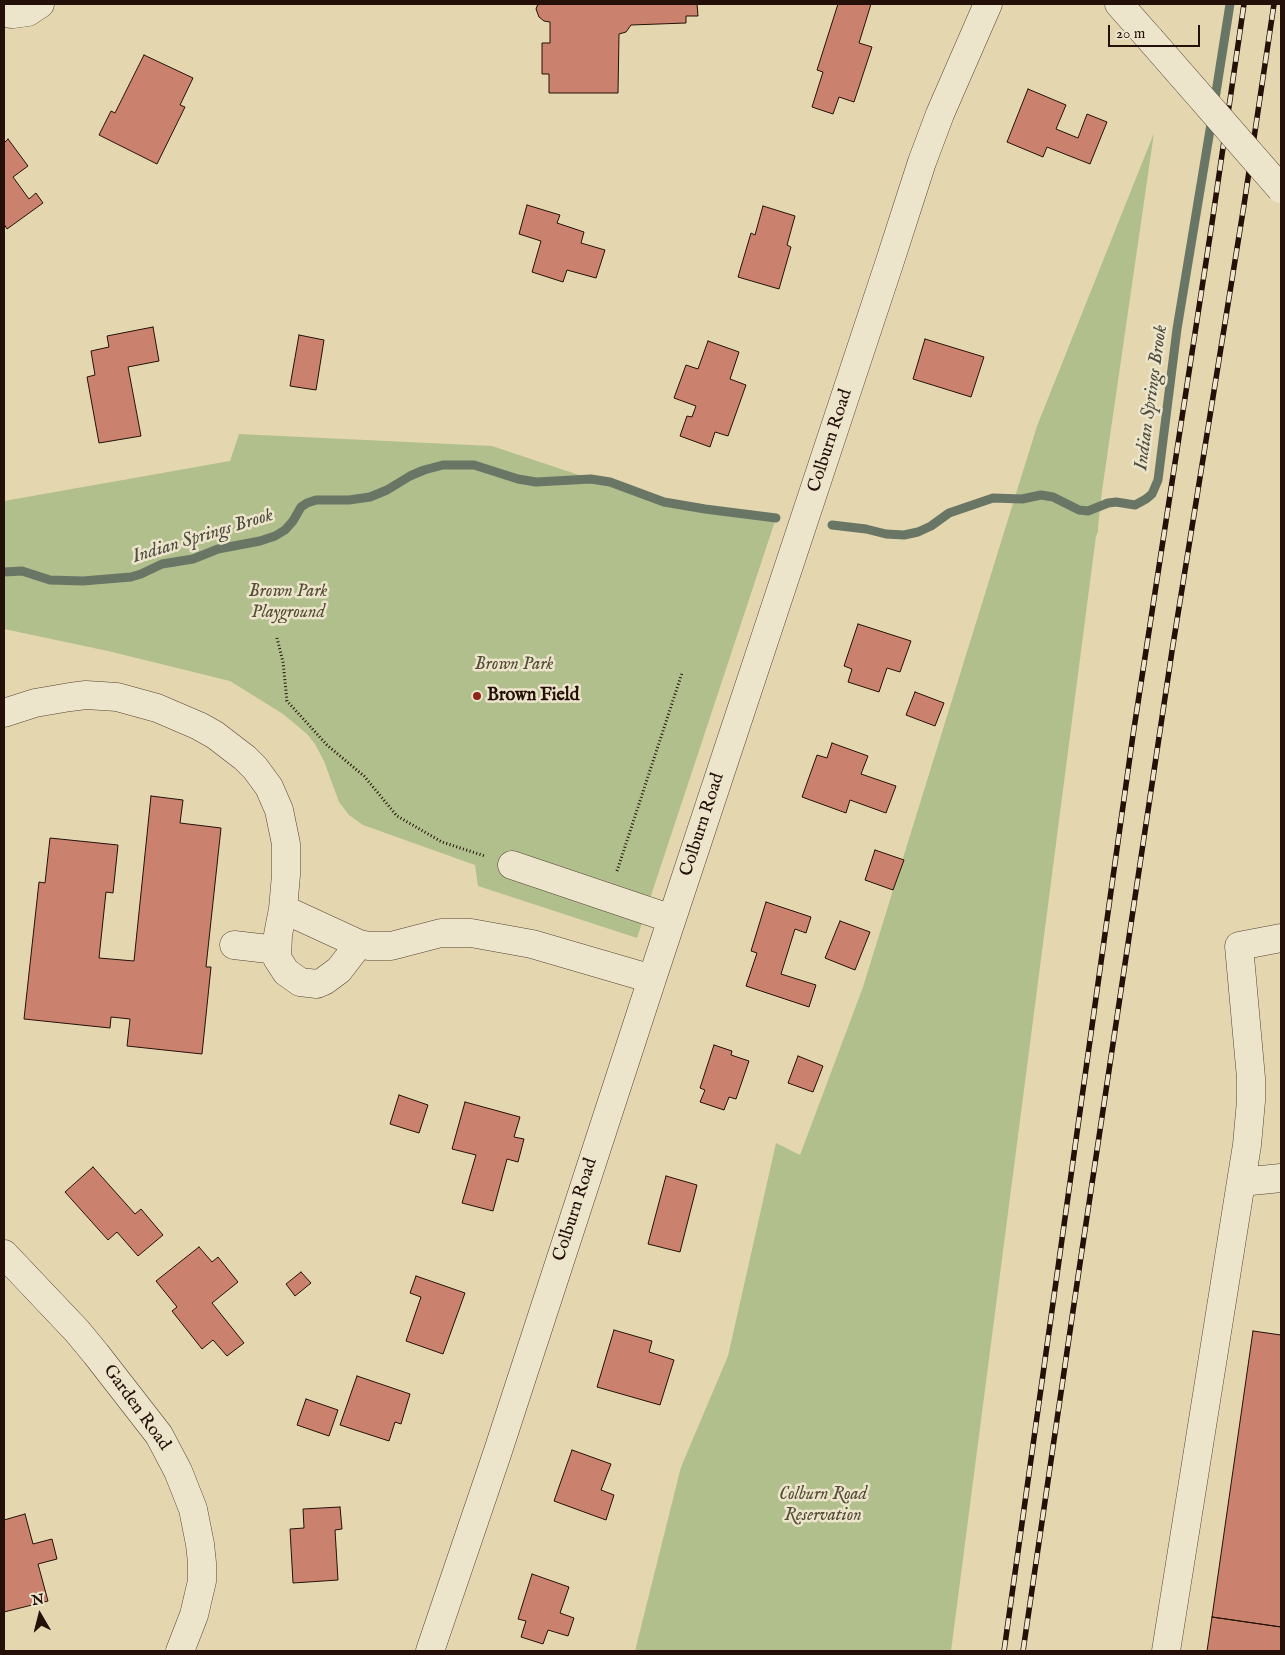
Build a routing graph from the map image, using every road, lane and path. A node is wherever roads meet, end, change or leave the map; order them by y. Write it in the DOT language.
graph roads {
  1 [pos="40,4"];
  2 [pos="988,4"];
  3 [pos="1120,4"];
  4 [pos="4,13"];
  5 [pos="1281,189"];
  6 [pos="277,638"];
  7 [pos="682,673"];
  8 [pos="4,713"];
  9 [pos="512,865"];
  10 [pos="608,897"];
  11 [pos="283,909"];
  12 [pos="672,919"];
  13 [pos="1281,938"];
  14 [pos="359,944"];
  15 [pos="234,945"];
  16 [pos="277,950"];
  17 [pos="652,979"];
  18 [pos="1281,1178"];
  19 [pos="1241,1182"];
  20 [pos="4,1254"];
  21 [pos="180,1651"];
  22 [pos="430,1651"];
  23 [pos="1166,1651"];
  1 -- 4 [label="street"];
  2 -- 12 [label="street, Colburn Road"];
  3 -- 5 [label="street, bridge"];
  6 -- 9 [label="path"];
  7 -- 10 [label="path"];
  8 -- 11 [label="street"];
  9 -- 10 [label="street"];
  10 -- 12 [label="street"];
  11 -- 14 [label="street"];
  11 -- 16 [label="street"];
  12 -- 17 [label="street, Colburn Road"];
  13 -- 19 [label="street"];
  14 -- 16 [label="street"];
  14 -- 17 [label="street"];
  15 -- 16 [label="street"];
  17 -- 22 [label="street, Colburn Road"];
  18 -- 19 [label="street"];
  19 -- 23 [label="street"];
  20 -- 21 [label="street, Garden Road"];
}
